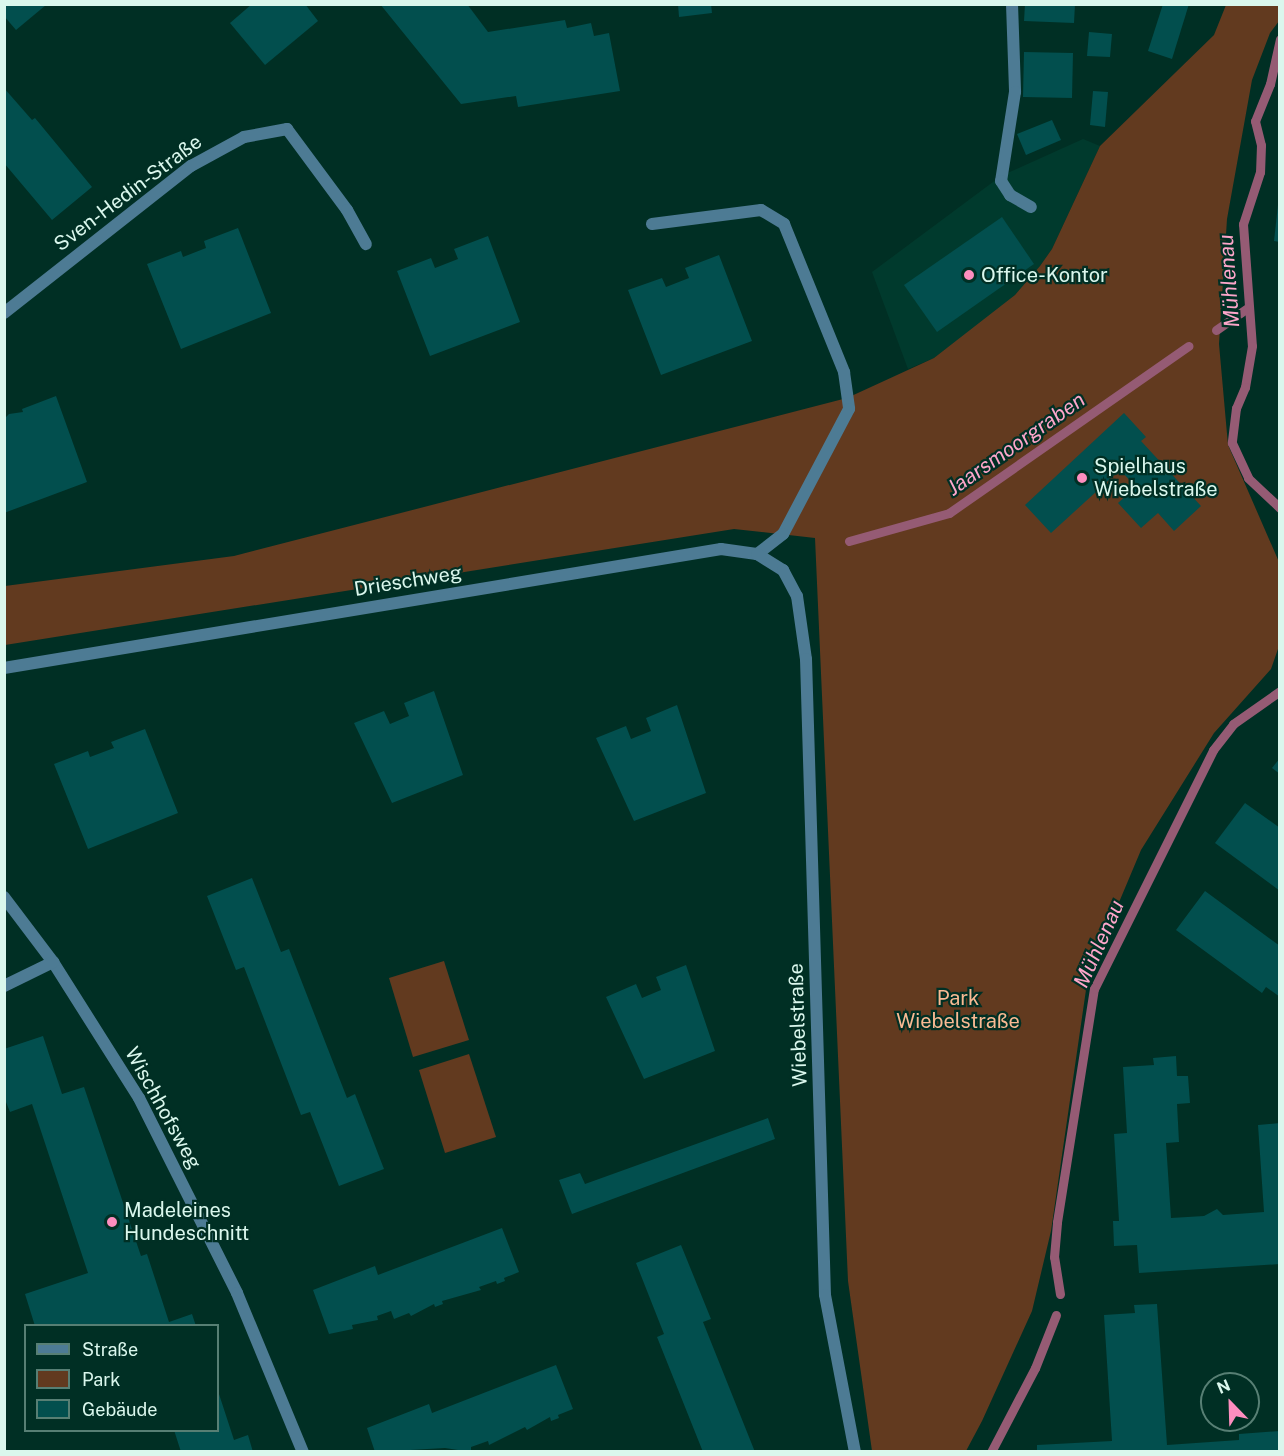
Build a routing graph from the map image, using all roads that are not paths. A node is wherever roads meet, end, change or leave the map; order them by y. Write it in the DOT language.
graph roads {
  1 [pos="1012,4"];
  2 [pos="1032,207"];
  3 [pos="652,224"];
  4 [pos="366,244"];
  5 [pos="4,313"];
  6 [pos="757,554"];
  7 [pos="797,596"];
  8 [pos="4,668"];
  9 [pos="4,897"];
  10 [pos="53,962"];
  11 [pos="4,986"];
  12 [pos="303,1452"];
  13 [pos="855,1452"];
  1 -- 2 [label="street"];
  3 -- 6 [label="street"];
  4 -- 5 [label="street, Sven-Hedin-Straße"];
  6 -- 7 [label="street, Drieschweg"];
  6 -- 8 [label="street, Drieschweg"];
  7 -- 13 [label="street, Wiebelstraße"];
  9 -- 10 [label="street, Wischhofsweg"];
  10 -- 11 [label="street"];
  10 -- 12 [label="street, Wischhofsweg"];
}
